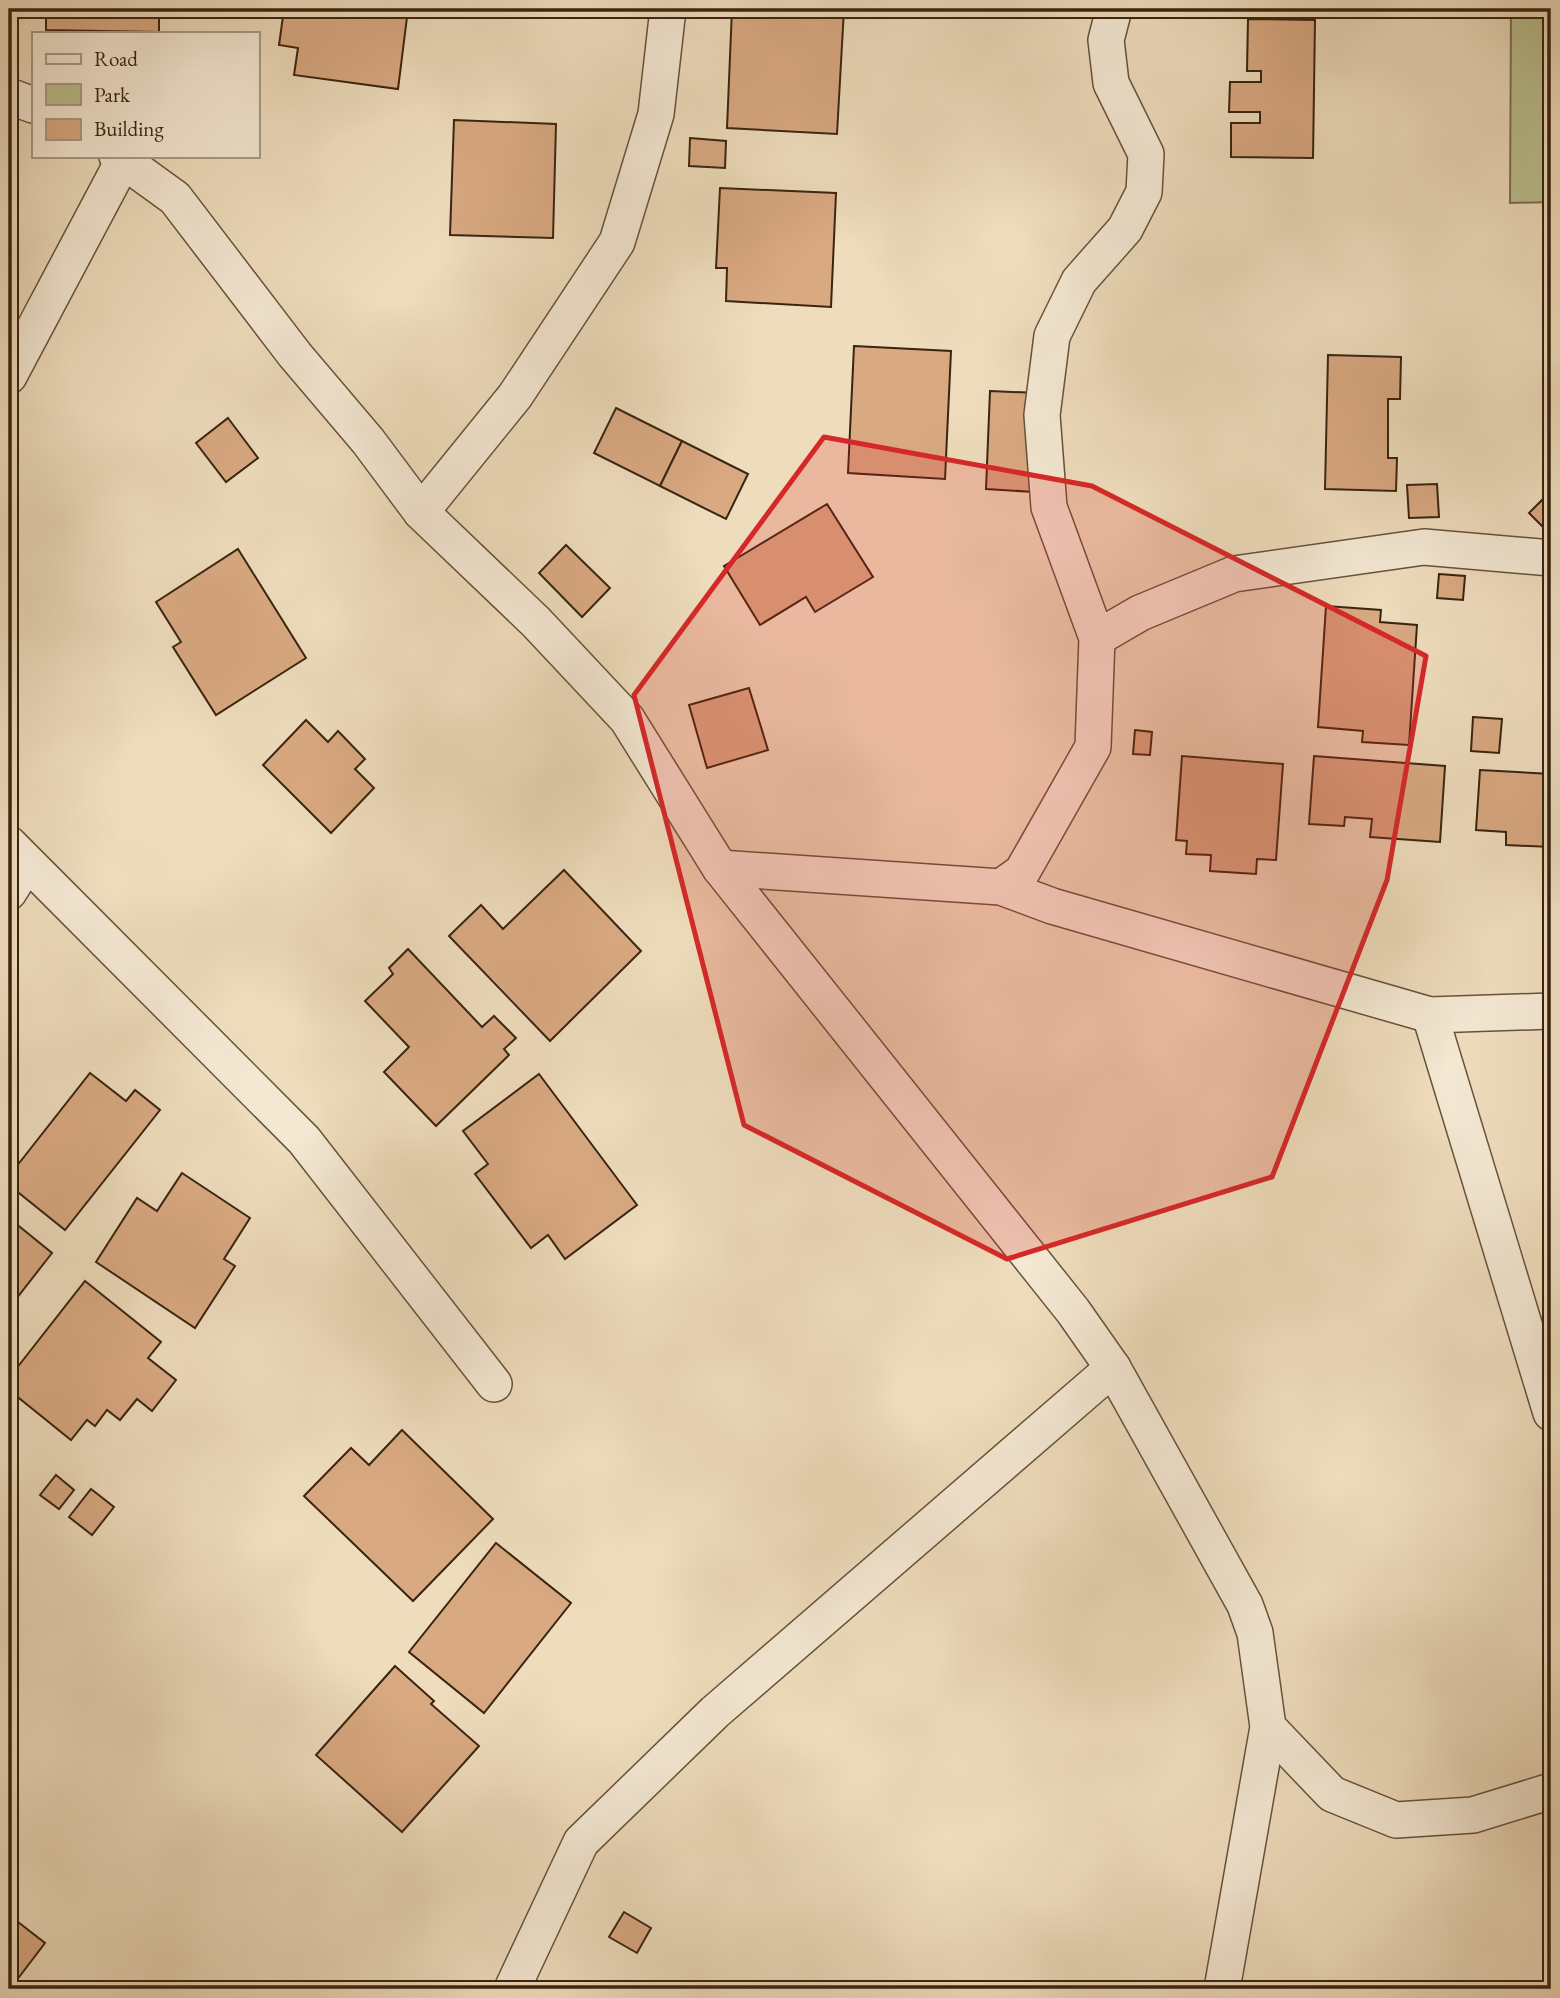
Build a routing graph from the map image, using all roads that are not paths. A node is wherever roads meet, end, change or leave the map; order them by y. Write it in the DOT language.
graph roads {
  1 [pos="668,9"];
  2 [pos="1114,9"];
  3 [pos="9,96"];
  4 [pos="32,105"];
  5 [pos="120,158"];
  6 [pos="9,376"];
  7 [pos="421,512"];
  8 [pos="1551,558"];
  9 [pos="1097,638"];
  10 [pos="18,854"];
  11 [pos="720,867"];
  12 [pos="1001,887"];
  13 [pos="9,892"];
  14 [pos="1551,1011"];
  15 [pos="1430,1015"];
  16 [pos="1113,1368"];
  17 [pos="494,1384"];
  18 [pos="1551,1413"];
  19 [pos="1268,1727"];
  20 [pos="1551,1791"];
  21 [pos="512,1989"];
  22 [pos="1222,1989"];
  1 -- 7 [label="street"];
  2 -- 9 [label="street"];
  3 -- 4 [label="street"];
  5 -- 6 [label="street"];
  5 -- 7 [label="street"];
  7 -- 11 [label="street"];
  8 -- 9 [label="street"];
  9 -- 12 [label="street"];
  10 -- 13 [label="street"];
  10 -- 17 [label="street"];
  11 -- 12 [label="street"];
  11 -- 16 [label="street"];
  12 -- 15 [label="street"];
  14 -- 15 [label="street"];
  15 -- 18 [label="street"];
  16 -- 19 [label="street"];
  16 -- 21 [label="street"];
  19 -- 20 [label="street"];
  19 -- 22 [label="street"];
}
